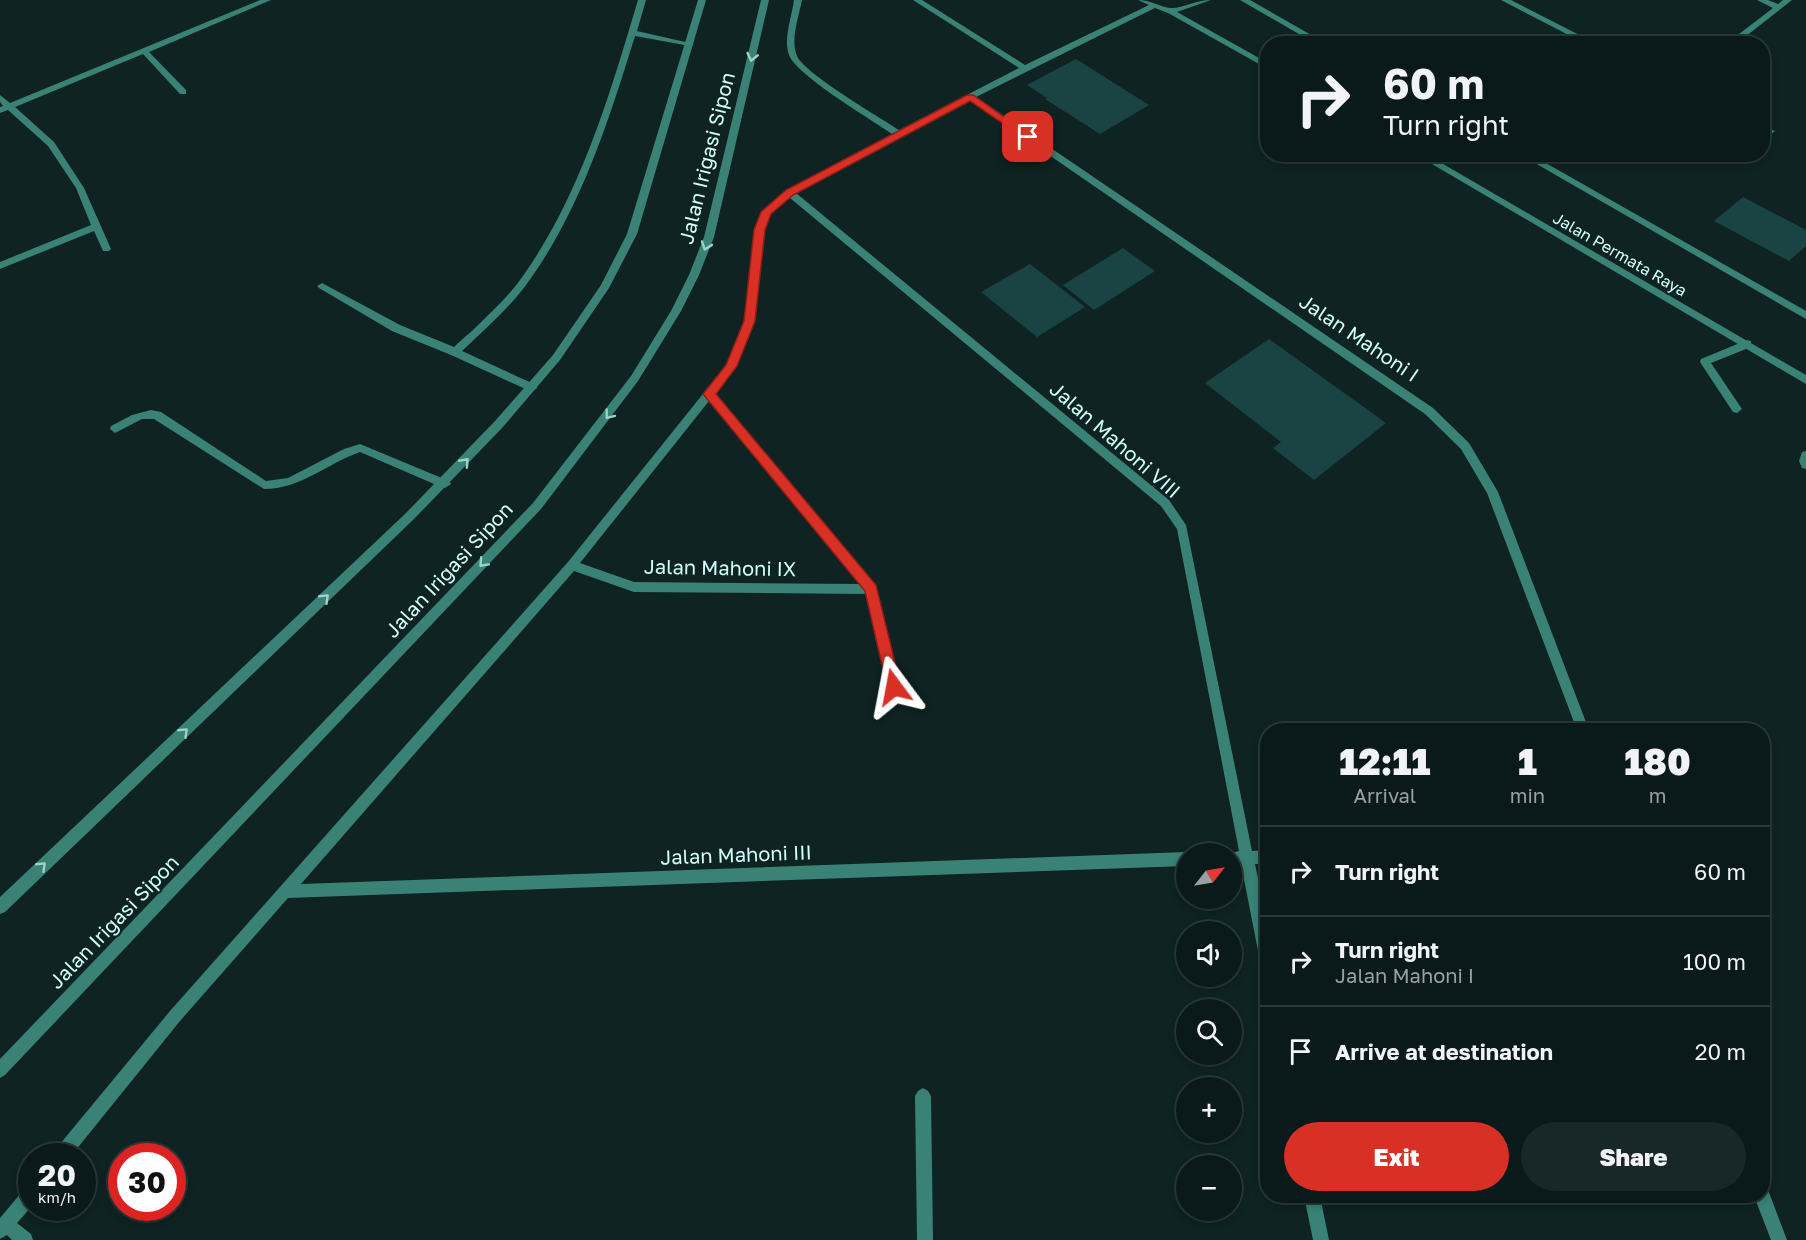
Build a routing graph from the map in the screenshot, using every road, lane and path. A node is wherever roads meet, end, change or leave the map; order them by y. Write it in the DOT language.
graph roads {
  1 [pos="267,0"];
  2 [pos="642,0"];
  3 [pos="702,0"];
  4 [pos="765,0"];
  5 [pos="798,0"];
  6 [pos="917,0"];
  7 [pos="1142,0"];
  8 [pos="1207,0"];
  9 [pos="1244,0"];
  10 [pos="1505,0"];
  11 [pos="1761,0"];
  12 [pos="1788,0"];
  13 [pos="1153,6"];
  14 [pos="1778,7"];
  15 [pos="1171,11"];
  16 [pos="632,33"];
  17 [pos="1309,36"];
  18 [pos="1577,36"];
  19 [pos="1740,36"];
  20 [pos="690,44"];
  21 [pos="144,50"];
  22 [pos="1260,62"];
  23 [pos="1025,68"];
  24 [pos="183,92"];
  25 [pos="970,97"];
  26 [pos="0,98"];
  27 [pos="4,108"];
  28 [pos="898,134"];
  29 [pos="1433,162"];
  30 [pos="1537,162"];
  31 [pos="790,193"];
  32 [pos="95,227"];
  33 [pos="106,249"];
  34 [pos="0,266"];
  35 [pos="322,286"];
  36 [pos="1806,315"];
  37 [pos="1747,344"];
  38 [pos="455,352"];
  39 [pos="1806,380"];
  40 [pos="532,388"];
  41 [pos="709,394"];
  42 [pos="1737,409"];
  43 [pos="115,429"];
  44 [pos="1806,455"];
  45 [pos="1806,465"];
  46 [pos="445,484"];
  47 [pos="572,565"];
  48 [pos="871,589"];
  49 [pos="894,687"];
  50 [pos="1580,723"];
  51 [pos="1236,843"];
  52 [pos="1260,857"];
  53 [pos="1242,858"];
  54 [pos="1176,859"];
  55 [pos="1242,869"];
  56 [pos="287,891"];
  57 [pos="0,907"];
  58 [pos="1260,936"];
  59 [pos="0,1070"];
  60 [pos="923,1096"];
  61 [pos="72,1143"];
  62 [pos="1313,1203"];
  63 [pos="1765,1203"];
  64 [pos="18,1209"];
  65 [pos="3,1227"];
  66 [pos="25,1240"];
  67 [pos="925,1240"];
  68 [pos="1321,1240"];
  69 [pos="1779,1240"];
  1 -- 21 [label="street"];
  2 -- 16 [label="street"];
  3 -- 20 [label="street"];
  4 -- 59 [label="street, Jalan Irigasi Sipon, one-way"];
  5 -- 28 [label="street"];
  6 -- 23 [label="street"];
  7 -- 13 [label="street"];
  8 -- 15 [label="street"];
  9 -- 17 [label="street"];
  10 -- 18 [label="street"];
  11 -- 14 [label="street"];
  12 -- 14 [label="street"];
  13 -- 15 [label="street"];
  13 -- 23 [label="street"];
  14 -- 19 [label="street"];
  15 -- 22 [label="street"];
  16 -- 20 [label="street"];
  16 -- 38 [label="street"];
  20 -- 40 [label="street"];
  21 -- 24 [label="street"];
  21 -- 27 [label="street"];
  23 -- 25 [label="street"];
  25 -- 28 [label="street"];
  25 -- 50 [label="street, Jalan Mahoni I"];
  26 -- 27 [label="street"];
  27 -- 32 [label="street"];
  28 -- 31 [label="street"];
  29 -- 37 [label="street, Jalan Permata Raya"];
  30 -- 36 [label="street"];
  31 -- 41 [label="street"];
  31 -- 51 [label="street, Jalan Mahoni VIII"];
  32 -- 33 [label="street"];
  32 -- 34 [label="street"];
  35 -- 38 [label="street"];
  37 -- 39 [label="street, Jalan Permata Raya"];
  37 -- 42 [label="street"];
  38 -- 40 [label="street"];
  46 -- 40 [label="street, one-way"];
  41 -- 47 [label="street"];
  41 -- 48 [label="street"];
  43 -- 46 [label="street"];
  44 -- 45 [label="street"];
  57 -- 46 [label="street, one-way"];
  47 -- 48 [label="street, Jalan Mahoni IX"];
  47 -- 56 [label="street"];
  48 -- 49 [label="street"];
  52 -- 53 [label="street"];
  54 -- 56 [label="street, Jalan Mahoni III"];
  55 -- 58 [label="street, Jalan Mahoni VIII"];
  56 -- 61 [label="street"];
  60 -- 67 [label="street"];
  62 -- 68 [label="street"];
  63 -- 69 [label="street"];
  64 -- 65 [label="street"];
  65 -- 66 [label="street"];
}
